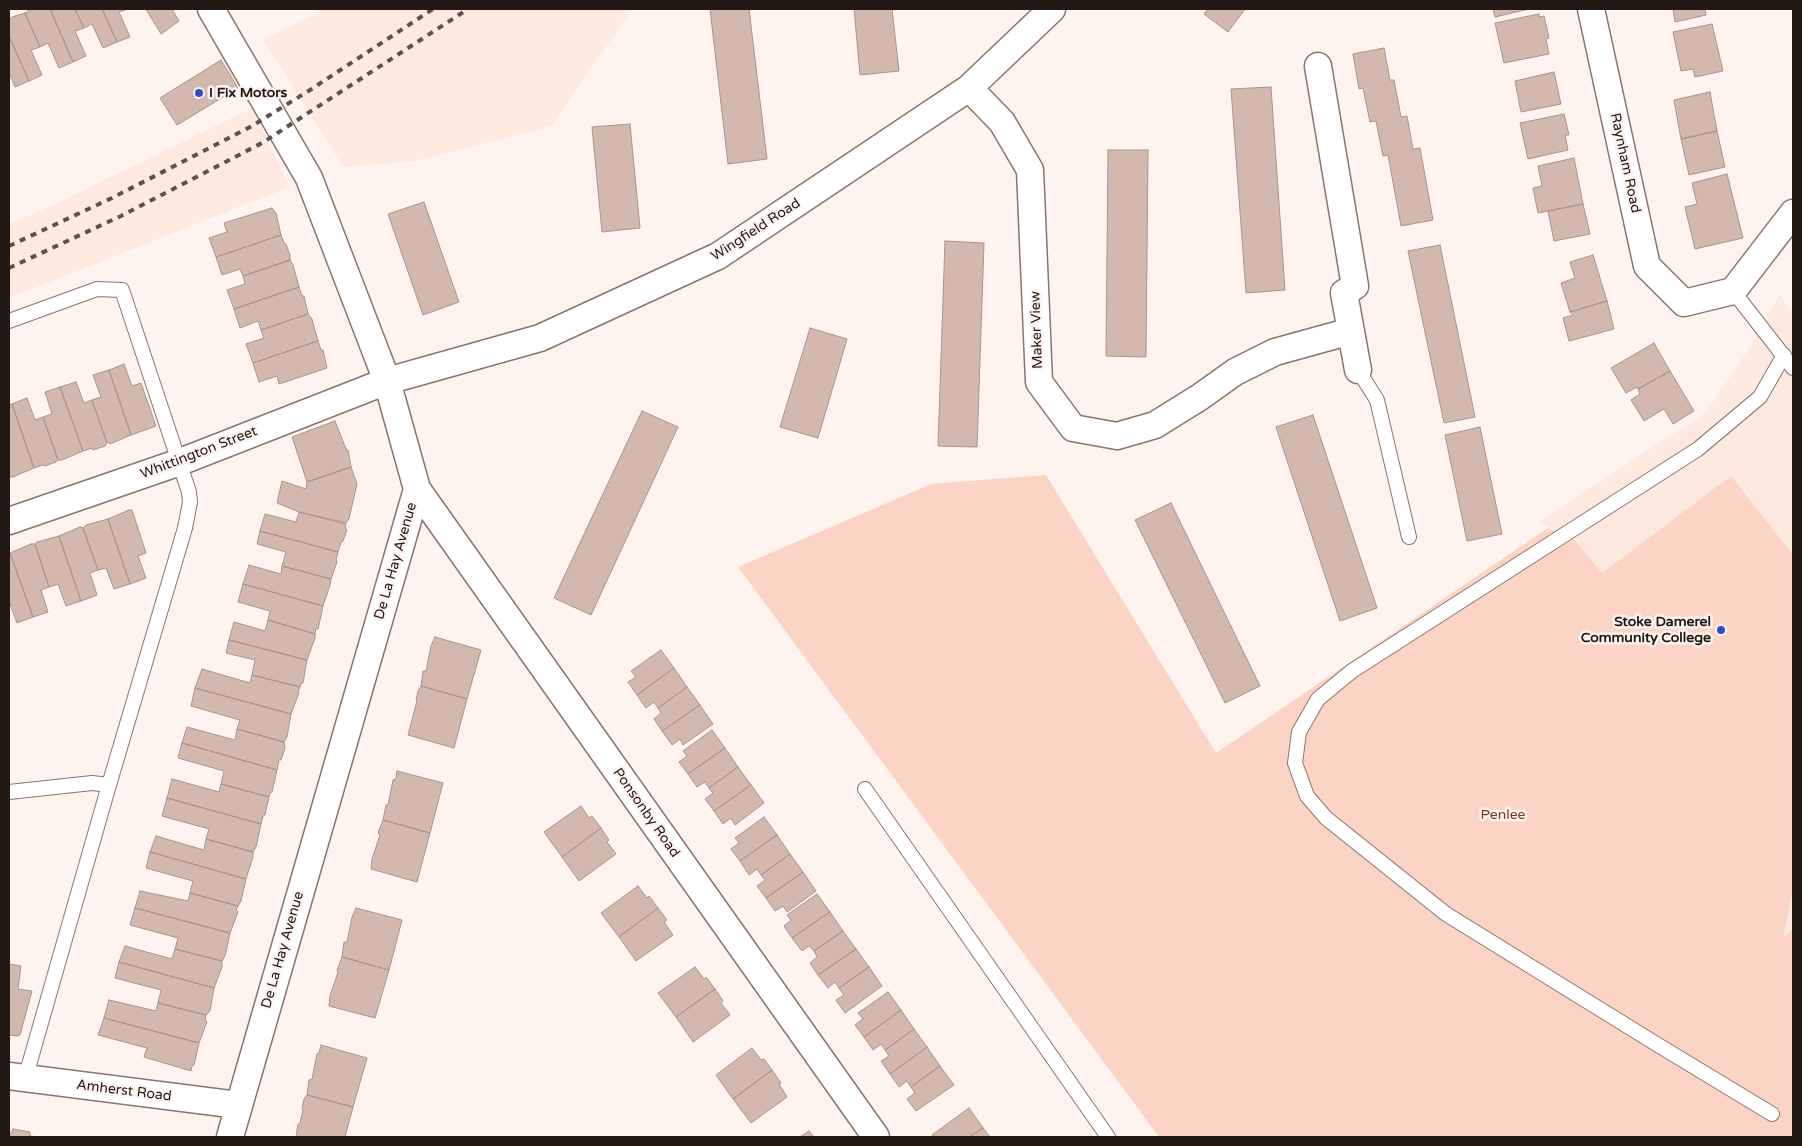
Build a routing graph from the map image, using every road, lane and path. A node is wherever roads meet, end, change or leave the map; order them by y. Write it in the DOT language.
graph roads {
  1 [pos="211,9"];
  2 [pos="1052,9"];
  3 [pos="1591,9"];
  4 [pos="1318,66"];
  5 [pos="969,88"];
  6 [pos="1793,213"];
  7 [pos="1732,291"];
  8 [pos="9,322"];
  9 [pos="1351,331"];
  10 [pos="1784,355"];
  11 [pos="1793,368"];
  12 [pos="1358,370"];
  13 [pos="387,381"];
  14 [pos="180,462"];
  15 [pos="417,489"];
  16 [pos="9,521"];
  17 [pos="1409,537"];
  18 [pos="109,785"];
  19 [pos="865,789"];
  20 [pos="9,792"];
  21 [pos="17,1078"];
  22 [pos="238,1105"];
  23 [pos="1772,1114"];
  24 [pos="230,1137"];
  25 [pos="876,1137"];
  26 [pos="1108,1137"];
  1 -- 13 [label="street, De La Hay Avenue"];
  2 -- 5 [label="street, Wingfield Road"];
  3 -- 7 [label="street, Raynham Road"];
  4 -- 9 [label="street"];
  5 -- 9 [label="street, Maker View"];
  5 -- 13 [label="street, Wingfield Road"];
  6 -- 7 [label="street"];
  7 -- 10 [label="lane"];
  8 -- 14 [label="lane"];
  9 -- 12 [label="street"];
  10 -- 11 [label="lane"];
  10 -- 23 [label="lane"];
  12 -- 17 [label="lane"];
  13 -- 14 [label="street, Whittington Street"];
  13 -- 15 [label="street, De La Hay Avenue"];
  14 -- 16 [label="street, Whittington Street"];
  14 -- 18 [label="lane"];
  15 -- 22 [label="street, De La Hay Avenue"];
  15 -- 25 [label="street, Ponsonby Road"];
  18 -- 20 [label="lane"];
  18 -- 21 [label="lane"];
  19 -- 26 [label="lane"];
  21 -- 22 [label="street, Amherst Road"];
  22 -- 24 [label="street, De La Hay Avenue"];
}
